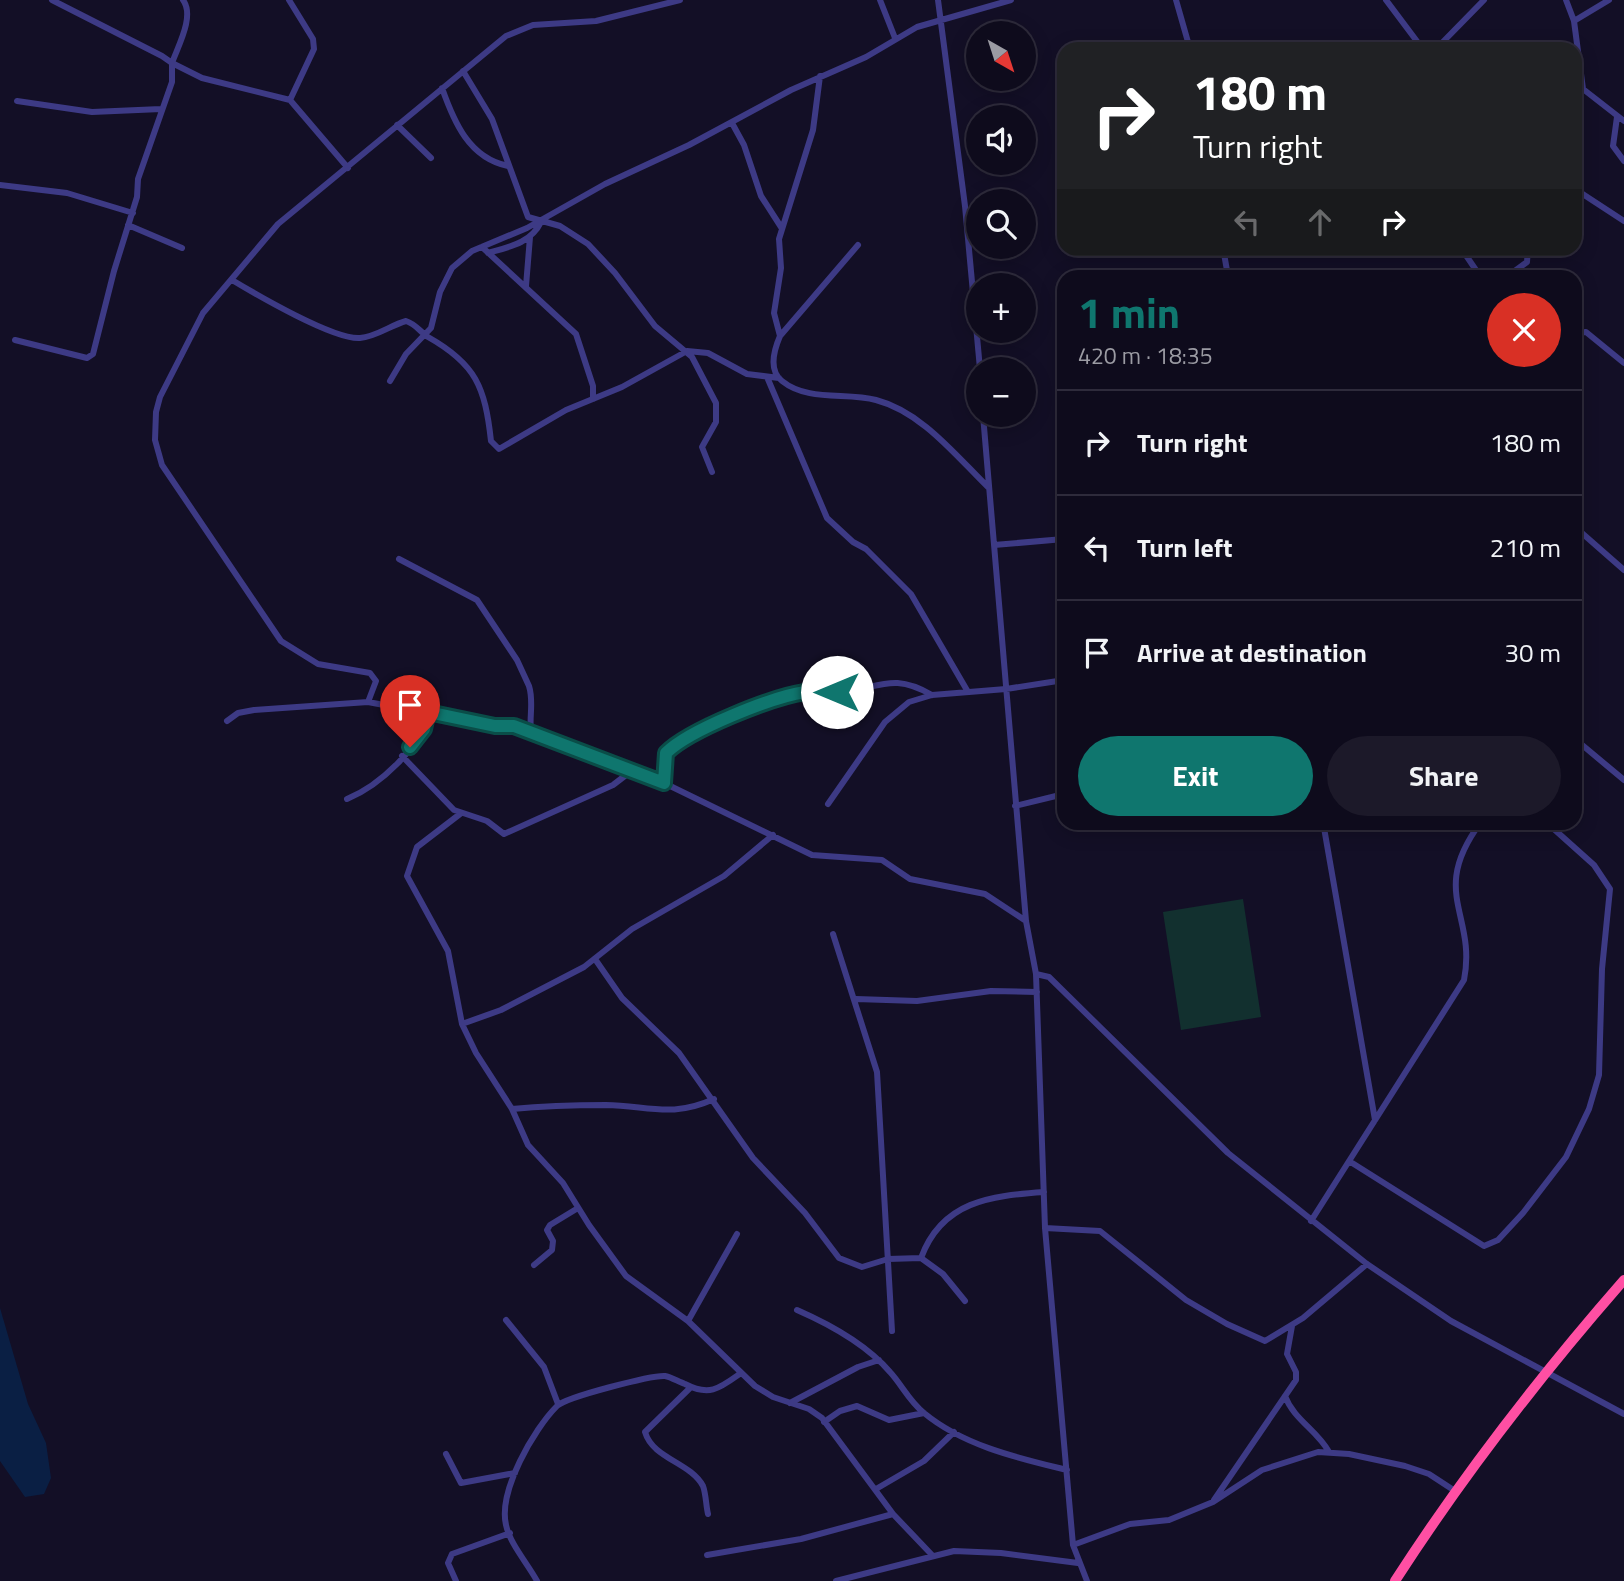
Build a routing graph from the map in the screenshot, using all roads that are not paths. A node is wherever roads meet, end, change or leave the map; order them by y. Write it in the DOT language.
graph roads {
  1 [pos="52,0"];
  2 [pos="183,0"];
  3 [pos="289,0"];
  4 [pos="680,0"];
  5 [pos="880,0"];
  6 [pos="938,0"];
  7 [pos="1011,0"];
  8 [pos="1176,0"];
  9 [pos="1386,0"];
  10 [pos="1485,0"];
  11 [pos="1566,0"];
  12 [pos="1609,0"];
  13 [pos="941,21"];
  14 [pos="1574,22"];
  15 [pos="895,38"];
  16 [pos="1188,42"];
  17 [pos="1418,42"];
  18 [pos="1440,42"];
  19 [pos="1577,42"];
  20 [pos="172,64"];
  21 [pos="463,71"];
  22 [pos="820,76"];
  23 [pos="1582,82"];
  24 [pos="442,88"];
  25 [pos="290,100"];
  26 [pos="17,101"];
  27 [pos="161,109"];
  28 [pos="1621,119"];
  29 [pos="732,123"];
  30 [pos="397,125"];
  31 [pos="431,158"];
  32 [pos="1624,161"];
  33 [pos="508,166"];
  34 [pos="348,168"];
  35 [pos="0,185"];
  36 [pos="1582,194"];
  37 [pos="132,213"];
  38 [pos="542,220"];
  39 [pos="1624,221"];
  40 [pos="128,225"];
  41 [pos="781,227"];
  42 [pos="530,237"];
  43 [pos="858,245"];
  44 [pos="482,247"];
  45 [pos="182,248"];
  46 [pos="488,253"];
  47 [pos="1527,256"];
  48 [pos="1516,270"];
  49 [pos="232,280"];
  50 [pos="526,286"];
  51 [pos="1582,332"];
  52 [pos="425,335"];
  53 [pos="780,336"];
  54 [pos="15,340"];
  55 [pos="687,351"];
  56 [pos="979,357"];
  57 [pos="1624,363"];
  58 [pos="767,377"];
  59 [pos="779,378"];
  60 [pos="390,380"];
  61 [pos="593,399"];
  62 [pos="984,427"];
  63 [pos="712,472"];
  64 [pos="989,488"];
  65 [pos="1582,533"];
  66 [pos="1057,540"];
  67 [pos="994,545"];
  68 [pos="399,559"];
  69 [pos="1624,570"];
  70 [pos="1057,681"];
  71 [pos="1006,689"];
  72 [pos="968,691"];
  73 [pos="932,695"];
  74 [pos="368,702"];
  75 [pos="428,712"];
  76 [pos="227,721"];
  77 [pos="531,733"];
  78 [pos="1582,745"];
  79 [pos="402,756"];
  80 [pos="630,772"];
  81 [pos="1624,780"];
  82 [pos="664,783"];
  83 [pos="1057,796"];
  84 [pos="347,799"];
  85 [pos="828,804"];
  86 [pos="1015,806"];
  87 [pos="460,814"];
  88 [pos="1324,830"];
  89 [pos="1475,830"];
  90 [pos="1555,830"];
  91 [pos="773,835"];
  92 [pos="1026,921"];
  93 [pos="833,934"];
  94 [pos="596,959"];
  95 [pos="1036,974"];
  96 [pos="1037,992"];
  97 [pos="856,999"];
  98 [pos="463,1024"];
  99 [pos="714,1099"];
  100 [pos="512,1109"];
  101 [pos="1376,1120"];
  102 [pos="1349,1161"];
  103 [pos="1044,1192"];
  104 [pos="579,1208"];
  105 [pos="1311,1221"];
  106 [pos="1045,1228"];
  107 [pos="737,1234"];
  108 [pos="921,1258"];
  109 [pos="888,1259"];
  110 [pos="1367,1264"];
  111 [pos="534,1265"];
  112 [pos="1624,1280"];
  113 [pos="965,1301"];
  114 [pos="797,1310"];
  115 [pos="506,1320"];
  116 [pos="688,1321"];
  117 [pos="1293,1325"];
  118 [pos="892,1331"];
  119 [pos="878,1360"];
  120 [pos="1546,1369"];
  121 [pos="741,1373"];
  122 [pos="691,1387"];
  123 [pos="1285,1396"];
  124 [pos="790,1403"];
  125 [pos="558,1404"];
  126 [pos="924,1413"];
  127 [pos="1624,1414"];
  128 [pos="824,1422"];
  129 [pos="954,1432"];
  130 [pos="1329,1452"];
  131 [pos="446,1454"];
  132 [pos="1067,1470"];
  133 [pos="515,1473"];
  134 [pos="876,1489"];
  135 [pos="1455,1491"];
  136 [pos="1213,1502"];
  137 [pos="708,1514"];
  138 [pos="893,1514"];
  139 [pos="510,1533"];
  140 [pos="1073,1545"];
  141 [pos="707,1555"];
  142 [pos="932,1555"];
  143 [pos="1078,1563"];
  144 [pos="456,1581"];
  145 [pos="537,1581"];
  146 [pos="836,1581"];
  147 [pos="1087,1581"];
  148 [pos="1395,1581"];
  1 -- 20 [label="street"];
  2 -- 20 [label="street"];
  3 -- 25 [label="street"];
  4 -- 21 [label="street"];
  5 -- 15 [label="street"];
  6 -- 13 [label="street"];
  7 -- 13 [label="street"];
  8 -- 16 [label="street"];
  9 -- 17 [label="street"];
  10 -- 18 [label="street"];
  11 -- 14 [label="street"];
  12 -- 14 [label="street"];
  13 -- 15 [label="street"];
  13 -- 56 [label="street"];
  14 -- 19 [label="street"];
  15 -- 22 [label="street"];
  20 -- 25 [label="street"];
  20 -- 27 [label="street"];
  21 -- 24 [label="street"];
  21 -- 33 [label="street"];
  22 -- 29 [label="street"];
  22 -- 41 [label="street"];
  23 -- 28 [label="street"];
  24 -- 30 [label="street"];
  24 -- 33 [label="street"];
  25 -- 34 [label="street"];
  26 -- 27 [label="street"];
  27 -- 37 [label="street"];
  28 -- 32 [label="street"];
  29 -- 38 [label="street"];
  29 -- 41 [label="street"];
  30 -- 31 [label="street"];
  30 -- 34 [label="street"];
  33 -- 38 [label="street"];
  34 -- 49 [label="street"];
  35 -- 37 [label="street"];
  36 -- 39 [label="street"];
  37 -- 40 [label="street"];
  38 -- 42 [label="street"];
  38 -- 44 [label="street"];
  38 -- 55 [label="street"];
  40 -- 45 [label="street"];
  40 -- 54 [label="street"];
  41 -- 53 [label="street"];
  42 -- 46 [label="street"];
  42 -- 50 [label="street"];
  43 -- 53 [label="street"];
  44 -- 46 [label="street"];
  44 -- 52 [label="street"];
  46 -- 50 [label="street"];
  47 -- 48 [label="street"];
  49 -- 52 [label="street"];
  49 -- 74 [label="street"];
  50 -- 61 [label="street"];
  51 -- 57 [label="street"];
  52 -- 60 [label="street"];
  52 -- 61 [label="street"];
  53 -- 59 [label="street"];
  55 -- 58 [label="street"];
  55 -- 61 [label="street"];
  55 -- 63 [label="street"];
  58 -- 59 [label="street"];
  58 -- 72 [label="street"];
  59 -- 64 [label="street"];
  62 -- 64 [label="street"];
  64 -- 67 [label="street"];
  65 -- 69 [label="street"];
  66 -- 67 [label="street"];
  67 -- 71 [label="street"];
  68 -- 77 [label="street"];
  70 -- 71 [label="street"];
  71 -- 72 [label="street"];
  71 -- 86 [label="street"];
  72 -- 73 [label="street"];
  73 -- 82 [label="street"];
  73 -- 85 [label="street"];
  74 -- 75 [label="street"];
  74 -- 76 [label="street"];
  75 -- 77 [label="street"];
  75 -- 79 [label="street"];
  77 -- 80 [label="street"];
  78 -- 81 [label="street"];
  79 -- 84 [label="street"];
  79 -- 87 [label="street"];
  80 -- 82 [label="street"];
  80 -- 87 [label="street"];
  82 -- 91 [label="street"];
  83 -- 86 [label="street"];
  86 -- 92 [label="street"];
  87 -- 98 [label="street"];
  88 -- 101 [label="street"];
  89 -- 101 [label="street"];
  90 -- 102 [label="street"];
  91 -- 92 [label="street"];
  91 -- 94 [label="street"];
  92 -- 95 [label="street"];
  93 -- 97 [label="street"];
  94 -- 98 [label="street"];
  94 -- 99 [label="street"];
  95 -- 96 [label="street"];
  95 -- 105 [label="street"];
  96 -- 97 [label="street"];
  96 -- 103 [label="street"];
  97 -- 109 [label="street"];
  98 -- 100 [label="street"];
  99 -- 100 [label="street"];
  99 -- 109 [label="street"];
  100 -- 104 [label="street"];
  101 -- 102 [label="street"];
  102 -- 105 [label="street"];
  103 -- 106 [label="street"];
  103 -- 108 [label="street"];
  104 -- 111 [label="street"];
  104 -- 116 [label="street"];
  105 -- 110 [label="street"];
  106 -- 117 [label="street"];
  106 -- 132 [label="street"];
  107 -- 116 [label="street"];
  108 -- 109 [label="street"];
  108 -- 113 [label="street"];
  109 -- 118 [label="street"];
  110 -- 117 [label="street"];
  110 -- 120 [label="street"];
  112 -- 120 [label="highway"];
  114 -- 119 [label="street"];
  115 -- 125 [label="street"];
  116 -- 121 [label="street"];
  117 -- 123 [label="street"];
  119 -- 124 [label="street"];
  119 -- 126 [label="street"];
  120 -- 127 [label="street"];
  120 -- 135 [label="highway"];
  121 -- 122 [label="street"];
  121 -- 124 [label="street"];
  122 -- 125 [label="street"];
  122 -- 137 [label="street"];
  123 -- 130 [label="street"];
  123 -- 136 [label="street"];
  124 -- 128 [label="street"];
  125 -- 133 [label="street"];
  126 -- 128 [label="street"];
  126 -- 129 [label="street"];
  128 -- 134 [label="street"];
  129 -- 132 [label="street"];
  129 -- 134 [label="street"];
  130 -- 135 [label="street"];
  130 -- 136 [label="street"];
  131 -- 133 [label="street"];
  132 -- 140 [label="street"];
  133 -- 139 [label="street"];
  134 -- 138 [label="street"];
  135 -- 148 [label="highway"];
  136 -- 140 [label="street"];
  138 -- 141 [label="street"];
  138 -- 142 [label="street"];
  139 -- 144 [label="street"];
  139 -- 145 [label="street"];
  140 -- 143 [label="street"];
  142 -- 143 [label="street"];
  142 -- 146 [label="street"];
  143 -- 147 [label="street"];
}
